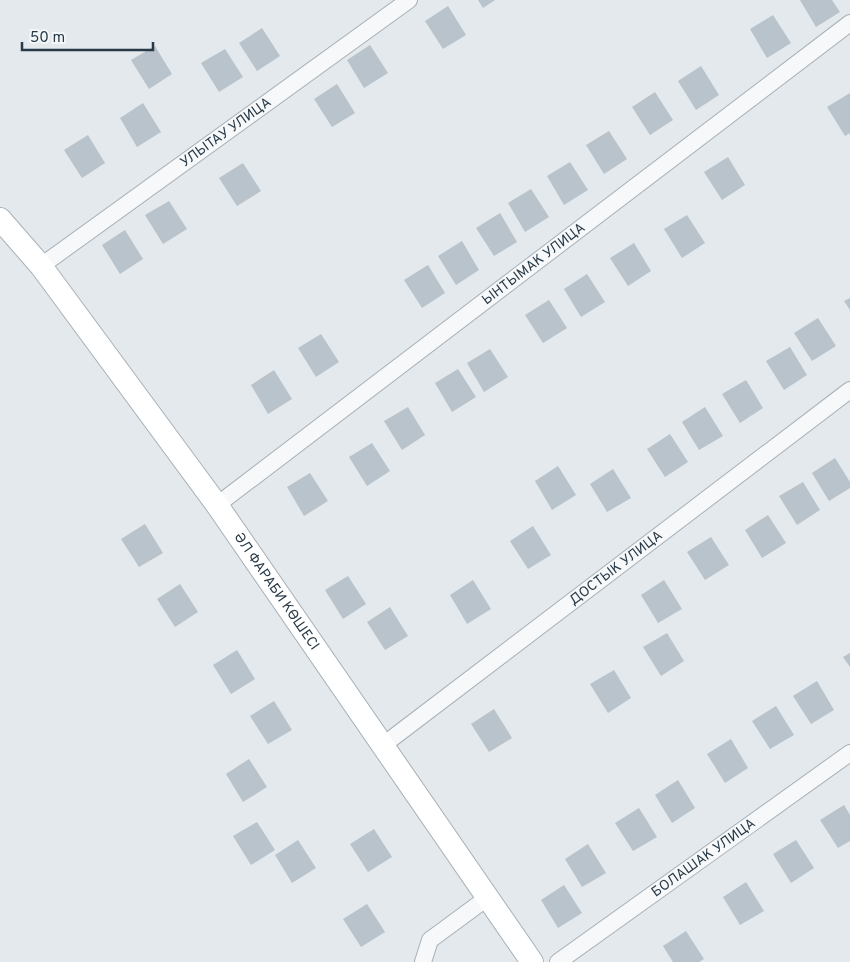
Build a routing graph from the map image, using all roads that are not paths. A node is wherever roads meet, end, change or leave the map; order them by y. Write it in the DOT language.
graph roads {
  1 [pos="409,0"];
  2 [pos="850,24"];
  3 [pos="4,224"];
  4 [pos="42,266"];
  5 [pos="850,390"];
  6 [pos="217,505"];
  7 [pos="382,746"];
  8 [pos="850,753"];
  9 [pos="487,898"];
  10 [pos="423,962"];
  11 [pos="532,962"];
  12 [pos="558,962"];
  1 -- 4 [label="street, УЛЫТАУ УЛИЦА"];
  2 -- 6 [label="street, ЫНТЫМАК УЛИЦА"];
  3 -- 4 [label="street, ӘЛ ФАРАБИ КӨШЕСІ"];
  4 -- 6 [label="street, ӘЛ ФАРАБИ КӨШЕСІ"];
  5 -- 7 [label="street, ДОСТЫК УЛИЦА"];
  6 -- 7 [label="street, ӘЛ ФАРАБИ КӨШЕСІ"];
  7 -- 9 [label="street, ӘЛ ФАРАБИ КӨШЕСІ"];
  8 -- 12 [label="street, БОЛАШАК УЛИЦА"];
  9 -- 10 [label="street"];
  9 -- 11 [label="street, ӘЛ ФАРАБИ КӨШЕСІ"];
}
